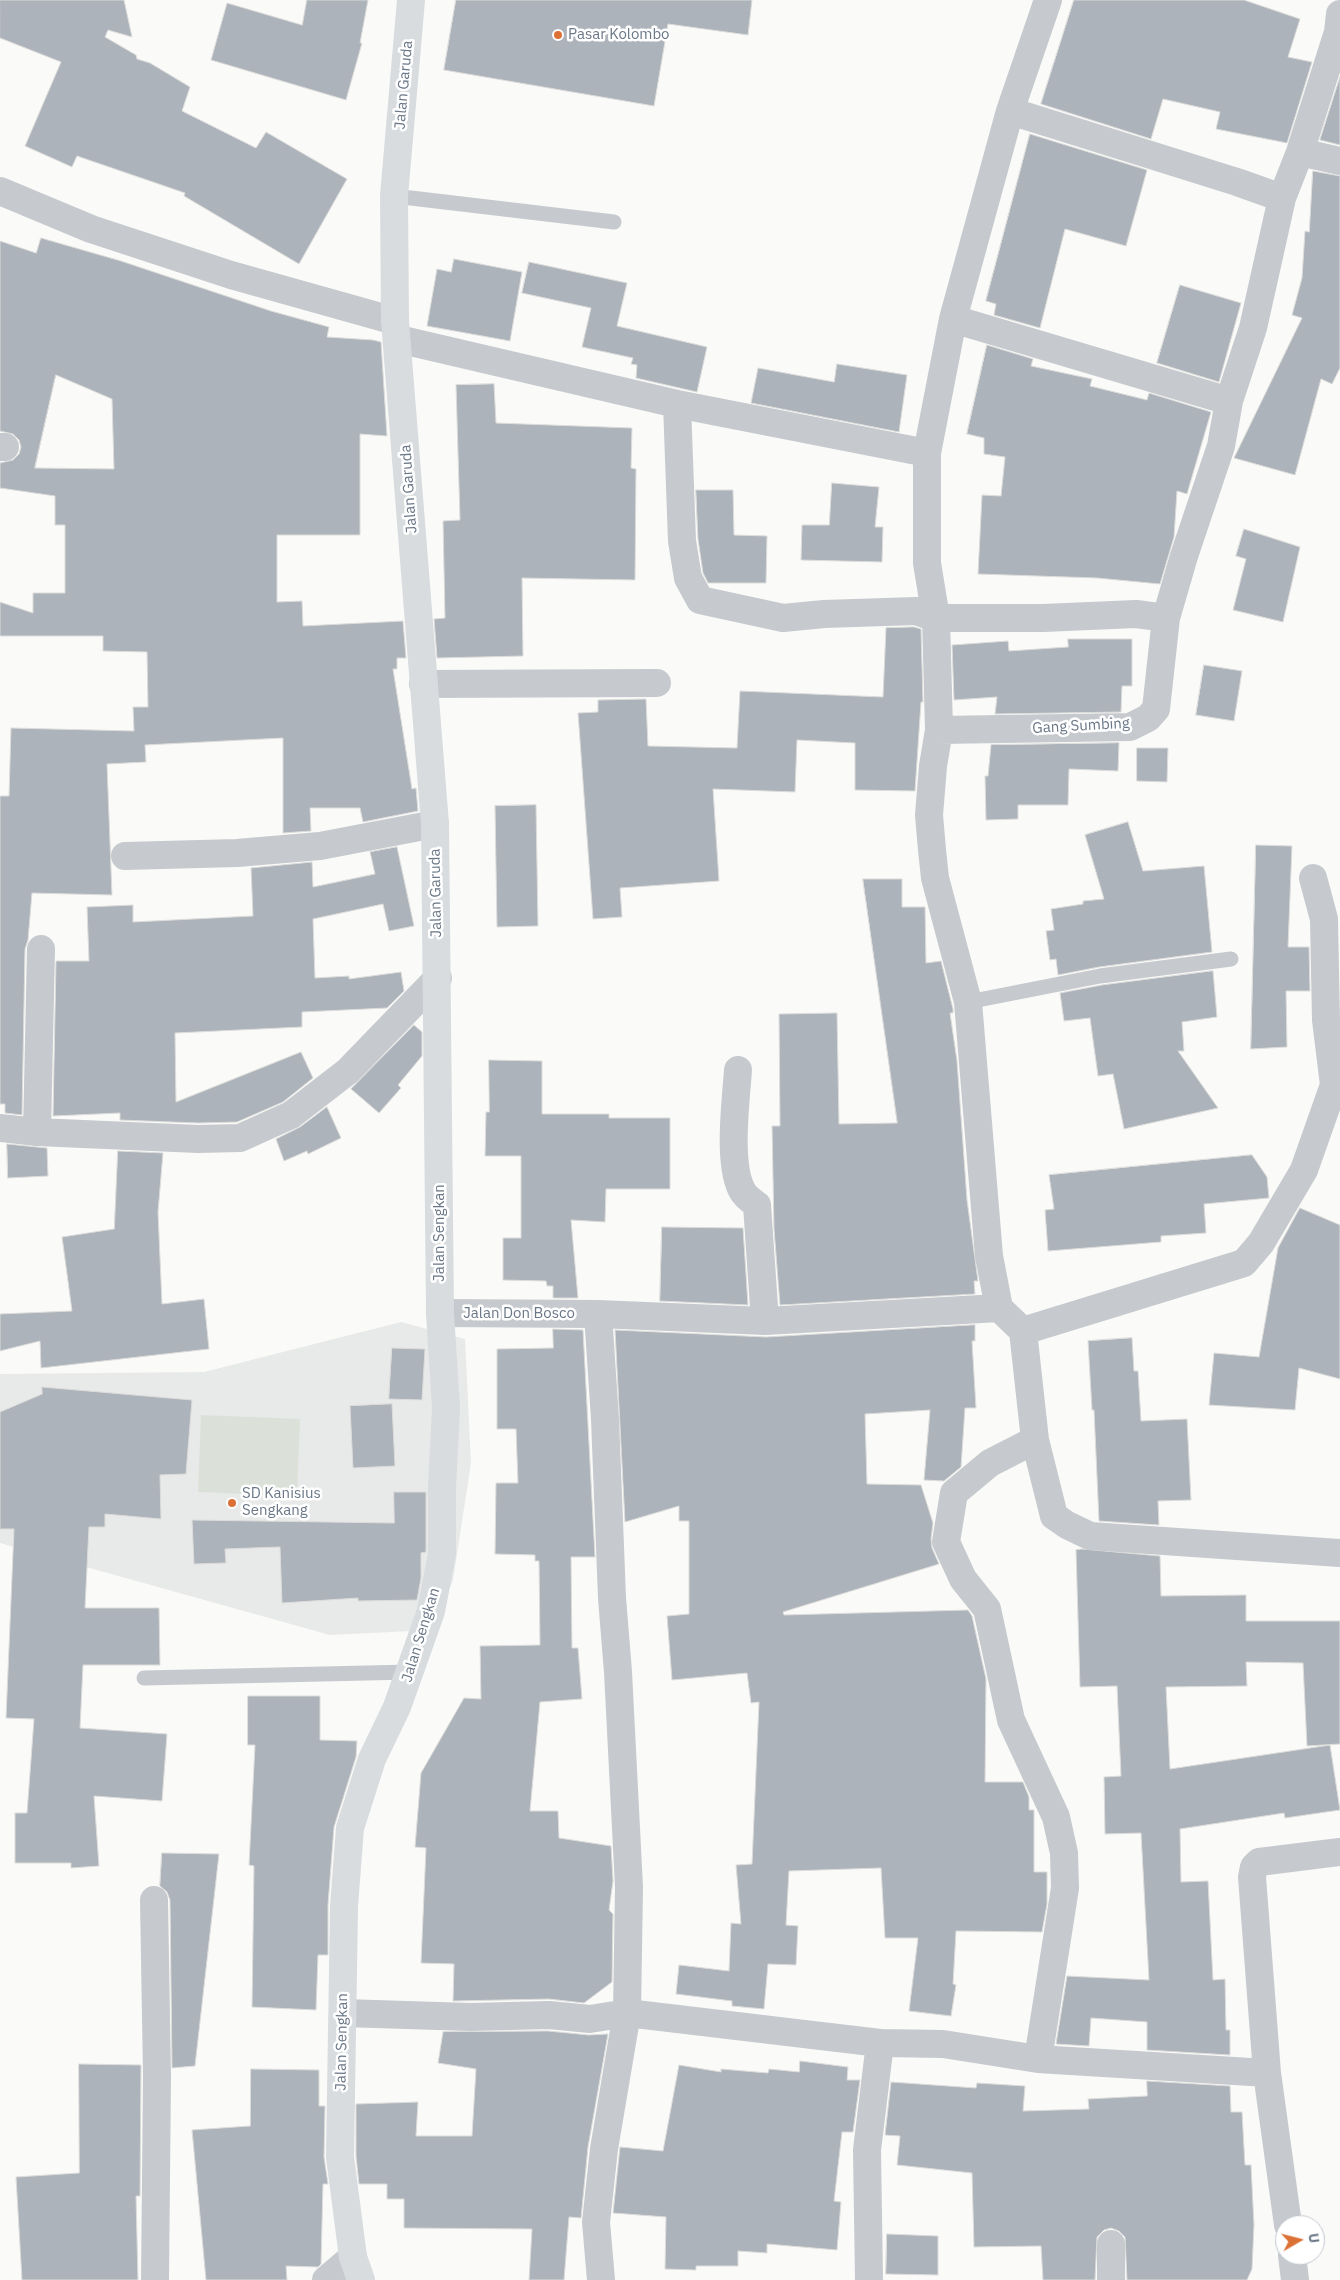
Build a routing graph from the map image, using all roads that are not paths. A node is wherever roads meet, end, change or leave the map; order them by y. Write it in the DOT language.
graph roads {
  1 [pos="411,0"];
  2 [pos="1048,0"];
  3 [pos="1340,14"];
  4 [pos="1010,111"];
  5 [pos="1300,152"];
  6 [pos="1340,162"];
  7 [pos="0,191"];
  8 [pos="394,196"];
  9 [pos="1282,198"];
  10 [pos="614,222"];
  11 [pos="953,319"];
  12 [pos="396,330"];
  13 [pos="1228,401"];
  14 [pos="677,404"];
  15 [pos="927,453"];
  16 [pos="936,618"];
  17 [pos="1166,618"];
  18 [pos="657,683"];
  19 [pos="423,684"];
  20 [pos="938,730"];
  21 [pos="435,824"];
  22 [pos="125,856"];
  23 [pos="1313,878"];
  24 [pos="41,949"];
  25 [pos="1231,959"];
  26 [pos="438,978"];
  27 [pos="968,1002"];
  28 [pos="738,1070"];
  29 [pos="1337,1082"];
  30 [pos="0,1128"];
  31 [pos="37,1132"];
  32 [pos="999,1308"];
  33 [pos="440,1313"];
  34 [pos="598,1314"];
  35 [pos="765,1321"];
  36 [pos="1023,1331"];
  37 [pos="1035,1440"];
  38 [pos="1340,1553"];
  39 [pos="411,1672"];
  40 [pos="144,1678"];
  41 [pos="1340,1852"];
  42 [pos="154,1900"];
  43 [pos="343,2013"];
  44 [pos="628,2013"];
  45 [pos="880,2043"];
  46 [pos="1038,2059"];
  47 [pos="1267,2073"];
  48 [pos="1287,2215"];
  49 [pos="1111,2244"];
  50 [pos="1293,2265"];
  51 [pos="358,2269"];
  52 [pos="155,2280"];
  53 [pos="326,2280"];
  54 [pos="601,2280"];
  55 [pos="870,2280"];
  56 [pos="1111,2280"];
  57 [pos="1295,2280"];
  1 -- 8 [label="main road, Jalan Garuda"];
  2 -- 4 [label="street"];
  3 -- 5 [label="street, Gang Sumbing"];
  4 -- 9 [label="street"];
  4 -- 11 [label="street"];
  5 -- 6 [label="street"];
  5 -- 9 [label="street, Gang Sumbing"];
  7 -- 12 [label="street"];
  8 -- 10 [label="lane"];
  8 -- 12 [label="main road, Jalan Garuda"];
  9 -- 13 [label="street, Gang Sumbing"];
  11 -- 13 [label="street"];
  11 -- 15 [label="street"];
  12 -- 14 [label="street"];
  12 -- 19 [label="main road, Jalan Garuda"];
  13 -- 17 [label="street, Gang Sumbing"];
  14 -- 15 [label="street"];
  14 -- 16 [label="street"];
  15 -- 16 [label="street"];
  16 -- 17 [label="street"];
  16 -- 20 [label="street"];
  17 -- 20 [label="street, Gang Sumbing"];
  18 -- 19 [label="street"];
  19 -- 21 [label="main road, Jalan Garuda"];
  20 -- 27 [label="street"];
  21 -- 22 [label="street"];
  21 -- 26 [label="main road, Jalan Garuda"];
  23 -- 29 [label="street"];
  24 -- 31 [label="street"];
  25 -- 27 [label="lane"];
  26 -- 31 [label="street"];
  26 -- 33 [label="main road, Jalan Sengkan"];
  27 -- 32 [label="street"];
  28 -- 35 [label="street"];
  29 -- 36 [label="street"];
  30 -- 31 [label="street"];
  32 -- 35 [label="street, Jalan Don Bosco"];
  32 -- 36 [label="street"];
  33 -- 34 [label="street, Jalan Don Bosco"];
  33 -- 39 [label="main road, Jalan Sengkan"];
  34 -- 35 [label="street, Jalan Don Bosco"];
  34 -- 44 [label="street"];
  36 -- 37 [label="street"];
  37 -- 38 [label="street"];
  37 -- 46 [label="street"];
  39 -- 40 [label="lane"];
  39 -- 43 [label="main road, Jalan Sengkan"];
  41 -- 47 [label="street"];
  42 -- 52 [label="street"];
  43 -- 44 [label="street"];
  43 -- 51 [label="main road, Jalan Sengkan"];
  44 -- 45 [label="street"];
  44 -- 54 [label="street"];
  45 -- 46 [label="street"];
  45 -- 55 [label="street"];
  46 -- 47 [label="street"];
  47 -- 48 [label="street"];
  49 -- 56 [label="street"];
  50 -- 57 [label="street"];
  51 -- 53 [label="street"];
}
